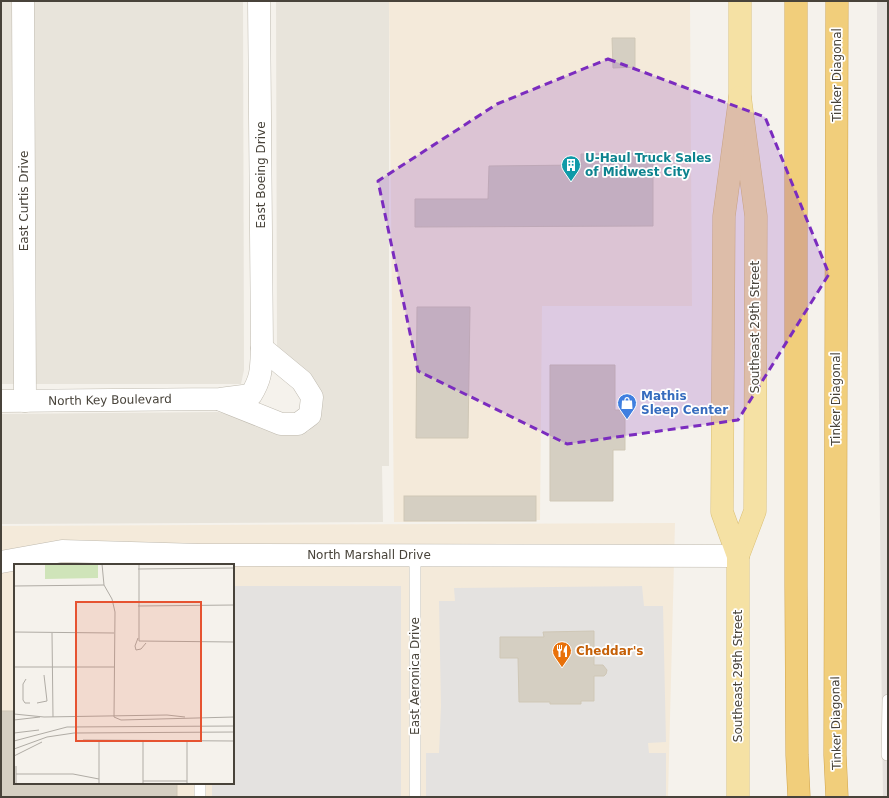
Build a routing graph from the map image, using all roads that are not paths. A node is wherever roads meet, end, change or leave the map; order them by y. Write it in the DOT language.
graph roads {
  1 [pos="22,1"];
  2 [pos="259,1"];
  3 [pos="740,1"];
  4 [pos="796,1"];
  5 [pos="837,1"];
  6 [pos="740,97"];
  7 [pos="262,348"];
  8 [pos="220,399"];
  9 [pos="1,401"];
  10 [pos="25,401"];
  11 [pos="415,555"];
  12 [pos="738,556"];
  13 [pos="200,560"];
  14 [pos="1,562"];
  15 [pos="888,700"];
  16 [pos="888,755"];
  17 [pos="200,784"];
  18 [pos="200,797"];
  19 [pos="415,797"];
  20 [pos="738,797"];
  21 [pos="799,797"];
  22 [pos="838,797"];
  1 -- 10 [label="street, East Curtis Drive"];
  2 -- 7 [label="street, East Boeing Drive"];
  3 -- 6 [label="main road, Southeast 29th Street"];
  4 -- 21 [label="highway"];
  5 -- 22 [label="highway, Tinker Diagonal"];
  6 -- 12 [label="main road, Southeast 29th Street"];
  6 -- 12 [label="main road, Southeast 29th Street"];
  7 -- 8 [label="street, North Key Boulevard"];
  7 -- 8 [label="street, North Key Boulevard"];
  8 -- 10 [label="street, North Key Boulevard"];
  9 -- 10 [label="street, North Key Boulevard"];
  11 -- 12 [label="street, North Marshall Drive"];
  11 -- 13 [label="street, North Marshall Drive"];
  11 -- 19 [label="lane, East Aeronica Drive"];
  12 -- 20 [label="main road, Southeast 29th Street"];
  13 -- 14 [label="street, North Marshall Drive"];
  15 -- 16 [label="lane"];
  17 -- 18 [label="lane"];
}
